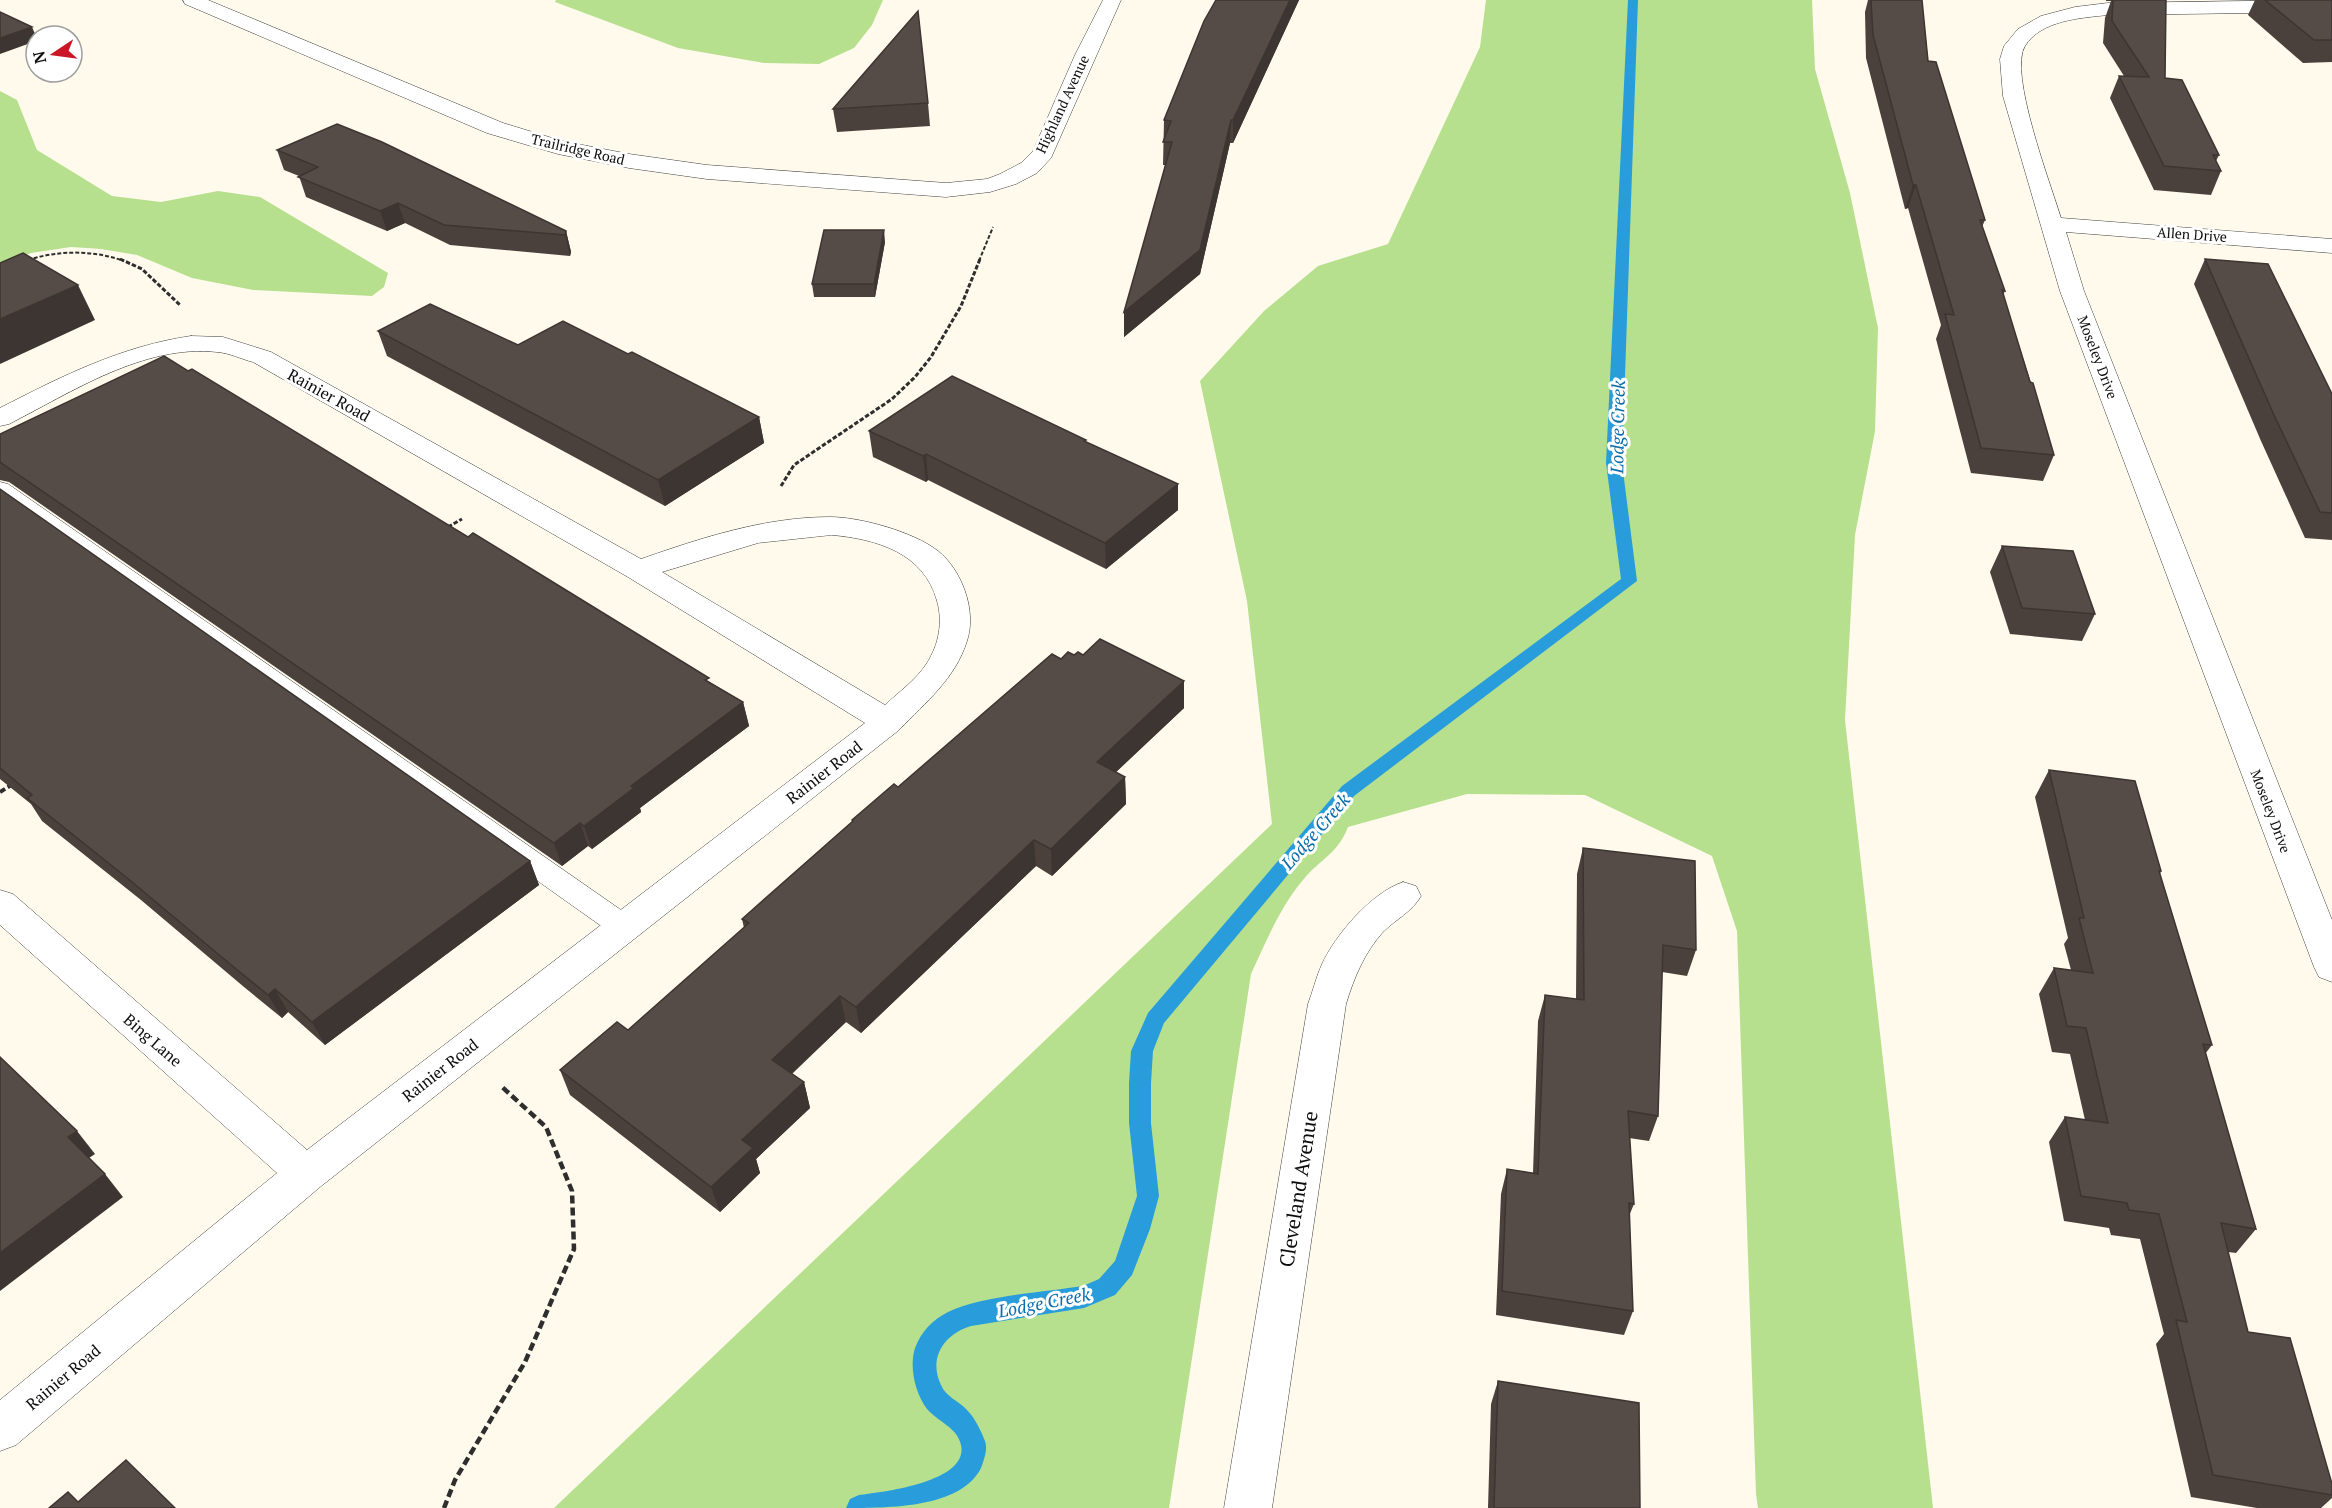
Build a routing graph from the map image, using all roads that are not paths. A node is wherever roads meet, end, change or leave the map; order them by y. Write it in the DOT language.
graph roads {
  1 [pos="192,0"];
  2 [pos="1112,0"];
  3 [pos="2332,6"];
  4 [pos="990,185"];
  5 [pos="2052,224"];
  6 [pos="2332,246"];
  7 [pos="0,418"];
  8 [pos="0,489"];
  9 [pos="638,570"];
  10 [pos="888,722"];
  11 [pos="1403,896"];
  12 [pos="0,904"];
  13 [pos="624,927"];
  14 [pos="2332,967"];
  15 [pos="306,1174"];
  16 [pos="0,1429"];
  17 [pos="1248,1508"];
  1 -- 4 [label="street, Trailridge Road"];
  2 -- 4 [label="street, Highland Avenue"];
  3 -- 5 [label="street, Moseley Drive"];
  5 -- 6 [label="street, Allen Drive"];
  5 -- 14 [label="street, Moseley Drive"];
  7 -- 9 [label="street, Rainier Road"];
  8 -- 13 [label="lane"];
  9 -- 10 [label="street, Rainier Road"];
  9 -- 10 [label="street, Rainier Road"];
  10 -- 13 [label="street, Rainier Road"];
  11 -- 17 [label="street, Cleveland Avenue"];
  12 -- 15 [label="street, Bing Lane"];
  13 -- 15 [label="street, Rainier Road"];
  15 -- 16 [label="street, Rainier Road"];
}
